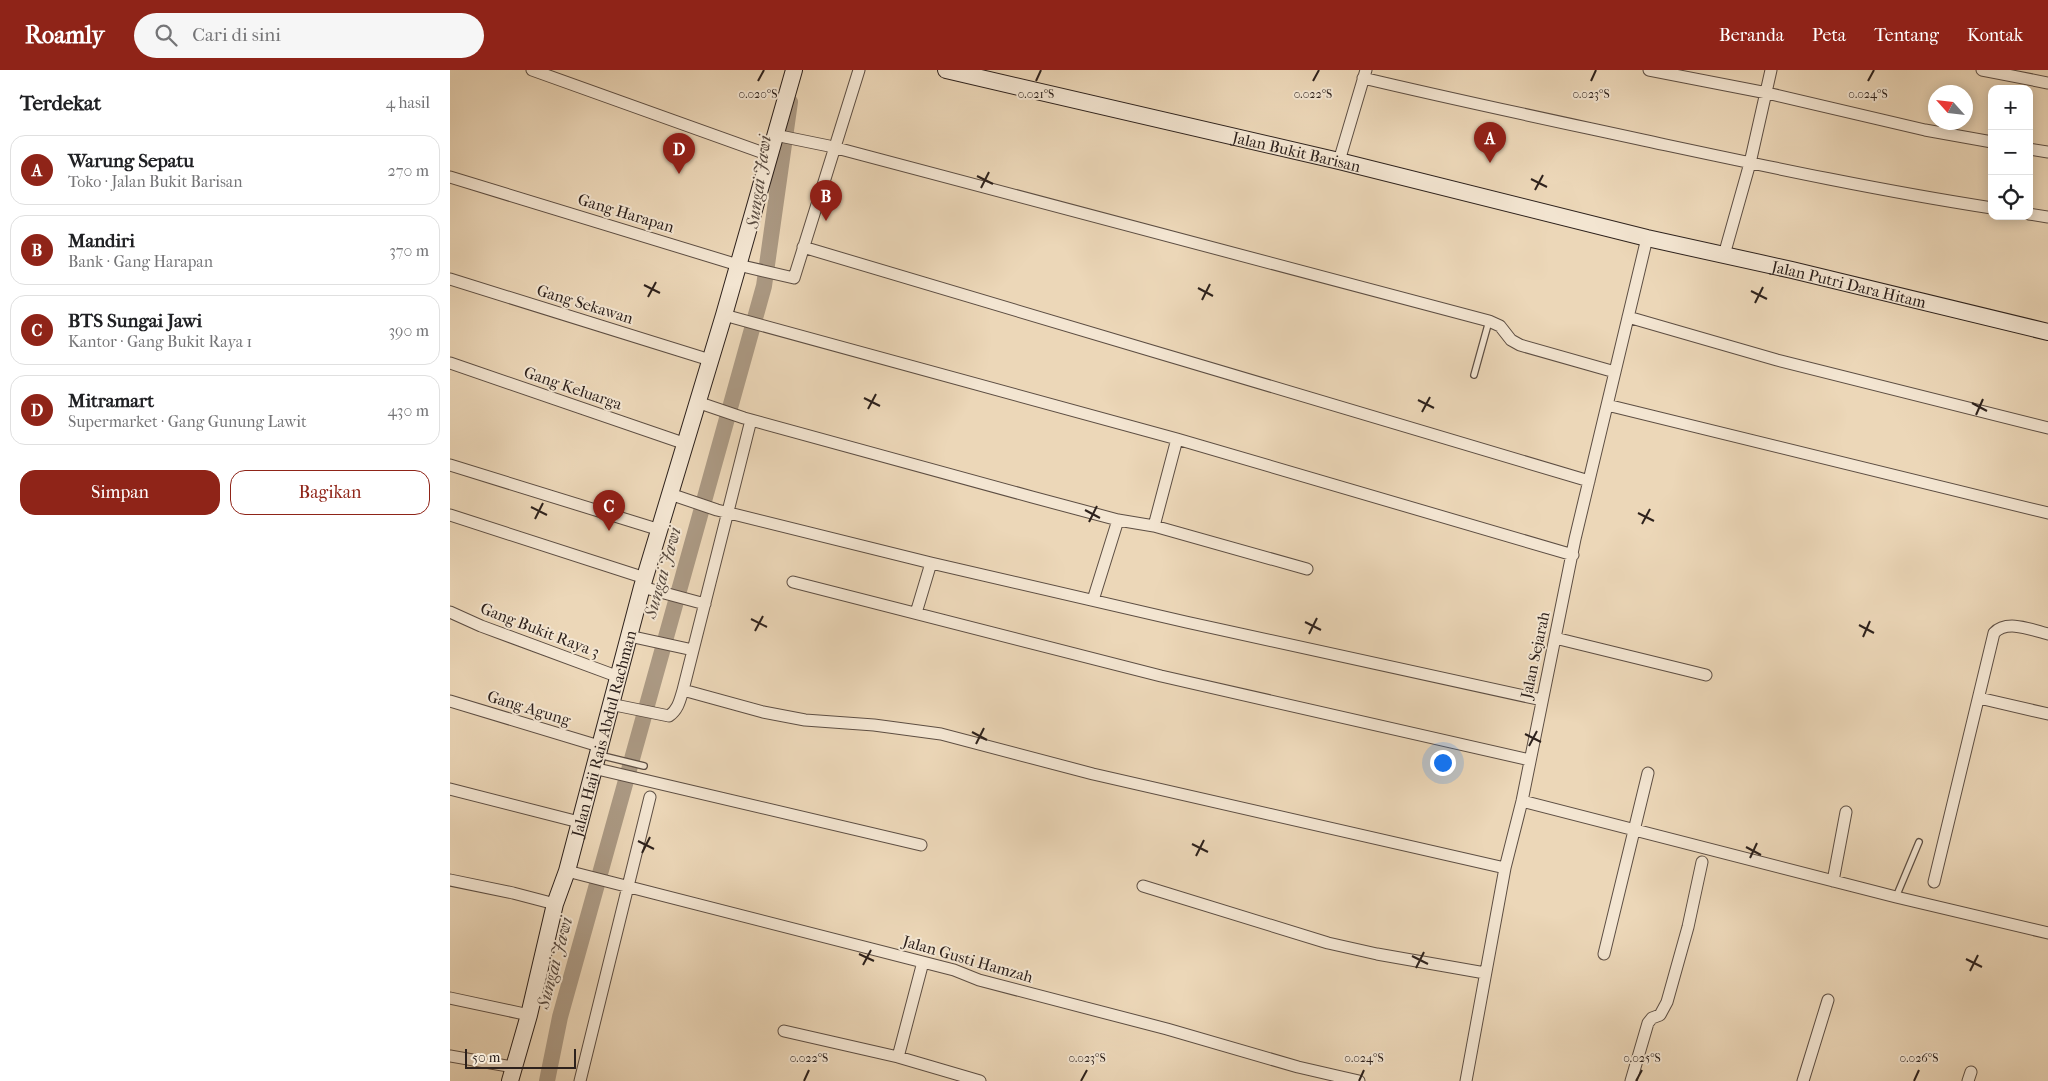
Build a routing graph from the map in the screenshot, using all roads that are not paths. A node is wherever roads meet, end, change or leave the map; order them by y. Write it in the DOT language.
graph roads {
  1 [pos="532,70"];
  2 [pos="794,70"];
  3 [pos="859,70"];
  4 [pos="946,70"];
  5 [pos="1649,70"];
  6 [pos="1771,70"];
  7 [pos="1982,70"];
  8 [pos="1364,74"];
  9 [pos="2048,83"];
  10 [pos="1767,93"];
  11 [pos="781,137"];
  12 [pos="1988,141"];
  13 [pos="832,147"];
  14 [pos="2033,150"];
  15 [pos="2048,152"];
  16 [pos="769,155"];
  17 [pos="1339,161"];
  18 [pos="1750,163"];
  19 [pos="450,177"];
  20 [pos="1988,207"];
  21 [pos="2033,215"];
  22 [pos="2048,217"];
  23 [pos="1647,238"];
  24 [pos="803,248"];
  25 [pos="1724,255"];
  26 [pos="746,267"];
  27 [pos="450,279"];
  28 [pos="731,316"];
  29 [pos="1628,317"];
  30 [pos="1489,321"];
  31 [pos="2048,332"];
  32 [pos="710,360"];
  33 [pos="450,363"];
  34 [pos="1615,372"];
  35 [pos="1474,375"];
  36 [pos="701,404"];
  37 [pos="1607,405"];
  38 [pos="748,419"];
  39 [pos="2048,428"];
  40 [pos="1177,438"];
  41 [pos="686,444"];
  42 [pos="450,465"];
  43 [pos="1589,481"];
  44 [pos="676,497"];
  45 [pos="723,511"];
  46 [pos="2048,513"];
  47 [pos="450,515"];
  48 [pos="1118,520"];
  49 [pos="1154,526"];
  50 [pos="660,530"];
  51 [pos="1573,555"];
  52 [pos="931,563"];
  53 [pos="1307,568"];
  54 [pos="643,582"];
  55 [pos="793,582"];
  56 [pos="1093,600"];
  57 [pos="700,603"];
  58 [pos="450,612"];
  59 [pos="916,613"];
  60 [pos="2048,634"];
  61 [pos="629,636"];
  62 [pos="1555,638"];
  63 [pos="693,650"];
  64 [pos="1706,675"];
  65 [pos="618,677"];
  66 [pos="683,690"];
  67 [pos="1979,698"];
  68 [pos="1542,700"];
  69 [pos="450,701"];
  70 [pos="610,704"];
  71 [pos="2048,714"];
  72 [pos="600,757"];
  73 [pos="1530,760"];
  74 [pos="642,765"];
  75 [pos="1648,773"];
  76 [pos="450,789"];
  77 [pos="650,797"];
  78 [pos="1522,801"];
  79 [pos="1846,812"];
  80 [pos="579,822"];
  81 [pos="1636,830"];
  82 [pos="1919,842"];
  83 [pos="921,845"];
  84 [pos="1702,862"];
  85 [pos="1505,868"];
  86 [pos="572,872"];
  87 [pos="450,880"];
  88 [pos="1833,881"];
  89 [pos="1934,882"];
  90 [pos="623,886"];
  91 [pos="1143,886"];
  92 [pos="1896,897"];
  93 [pos="555,904"];
  94 [pos="2048,933"];
  95 [pos="1604,954"];
  96 [pos="923,962"];
  97 [pos="1485,973"];
  98 [pos="450,998"];
  99 [pos="1828,1000"];
  100 [pos="529,1015"];
  101 [pos="784,1031"];
  102 [pos="450,1056"];
  103 [pos="898,1057"];
  104 [pos="512,1074"];
  105 [pos="582,1081"];
  106 [pos="980,1081"];
  107 [pos="1359,1081"];
  108 [pos="1466,1081"];
  109 [pos="1631,1081"];
  110 [pos="1803,1081"];
  1 -- 16 [label="street"];
  2 -- 11 [label="street, Jalan Haji Rais Abdul Rachman"];
  3 -- 13 [label="street"];
  4 -- 17 [label="street, Jalan Bukit Barisan"];
  5 -- 10 [label="street"];
  6 -- 10 [label="street"];
  7 -- 9 [label="street"];
  8 -- 17 [label="street"];
  8 -- 18 [label="street"];
  10 -- 12 [label="street"];
  10 -- 18 [label="street"];
  11 -- 13 [label="street"];
  11 -- 16 [label="street, Jalan Haji Rais Abdul Rachman"];
  13 -- 24 [label="street"];
  13 -- 30 [label="street"];
  14 -- 15 [label="street"];
  16 -- 26 [label="street, Jalan Haji Rais Abdul Rachman"];
  17 -- 23 [label="street, Jalan Bukit Barisan"];
  18 -- 20 [label="street"];
  18 -- 25 [label="street"];
  19 -- 26 [label="street, Gang Harapan"];
  21 -- 22 [label="street"];
  23 -- 25 [label="street, Jalan Putri Dara Hitam"];
  23 -- 29 [label="street, Jalan Sejarah"];
  24 -- 26 [label="street, Gang Harapan"];
  24 -- 43 [label="street"];
  25 -- 31 [label="street, Jalan Putri Dara Hitam"];
  26 -- 28 [label="street, Jalan Haji Rais Abdul Rachman"];
  27 -- 32 [label="street, Gang Sekawan"];
  28 -- 32 [label="street, Jalan Haji Rais Abdul Rachman"];
  28 -- 40 [label="street"];
  29 -- 34 [label="street, Jalan Sejarah"];
  29 -- 39 [label="street"];
  30 -- 34 [label="street"];
  30 -- 35 [label="lane"];
  32 -- 36 [label="street, Jalan Haji Rais Abdul Rachman"];
  33 -- 41 [label="street, Gang Keluarga"];
  34 -- 37 [label="street, Jalan Sejarah"];
  36 -- 38 [label="street"];
  36 -- 41 [label="street, Jalan Haji Rais Abdul Rachman"];
  37 -- 43 [label="street, Jalan Sejarah"];
  37 -- 46 [label="street"];
  38 -- 45 [label="street"];
  38 -- 48 [label="street"];
  40 -- 49 [label="street"];
  40 -- 51 [label="street"];
  41 -- 44 [label="street, Jalan Haji Rais Abdul Rachman"];
  42 -- 50 [label="street"];
  43 -- 51 [label="street, Jalan Sejarah"];
  44 -- 45 [label="street"];
  44 -- 50 [label="street, Jalan Haji Rais Abdul Rachman"];
  45 -- 52 [label="street"];
  45 -- 57 [label="street"];
  47 -- 54 [label="street"];
  48 -- 49 [label="street"];
  48 -- 56 [label="street"];
  49 -- 53 [label="street"];
  50 -- 54 [label="street, Jalan Haji Rais Abdul Rachman"];
  51 -- 62 [label="street, Jalan Sejarah"];
  52 -- 56 [label="street"];
  52 -- 59 [label="street"];
  54 -- 57 [label="street"];
  54 -- 61 [label="street, Jalan Haji Rais Abdul Rachman"];
  55 -- 59 [label="street"];
  56 -- 68 [label="street"];
  57 -- 63 [label="street"];
  58 -- 65 [label="street, Gang Bukit Raya 3"];
  59 -- 73 [label="street"];
  60 -- 67 [label="street"];
  61 -- 63 [label="street"];
  61 -- 65 [label="street, Jalan Haji Rais Abdul Rachman"];
  62 -- 64 [label="street"];
  62 -- 68 [label="street, Jalan Sejarah"];
  63 -- 66 [label="street"];
  65 -- 70 [label="street, Jalan Haji Rais Abdul Rachman"];
  66 -- 70 [label="street"];
  66 -- 85 [label="street"];
  67 -- 71 [label="street"];
  67 -- 89 [label="street"];
  68 -- 73 [label="street, Jalan Sejarah"];
  69 -- 72 [label="street, Gang Agung"];
  70 -- 72 [label="street, Jalan Haji Rais Abdul Rachman"];
  72 -- 74 [label="lane"];
  72 -- 80 [label="street, Jalan Haji Rais Abdul Rachman"];
  72 -- 83 [label="street, Gang Agung"];
  73 -- 78 [label="street, Jalan Sejarah"];
  75 -- 81 [label="street"];
  76 -- 80 [label="street"];
  77 -- 90 [label="street"];
  78 -- 81 [label="street"];
  78 -- 85 [label="street, Jalan Sejarah"];
  79 -- 88 [label="street"];
  80 -- 86 [label="street, Jalan Haji Rais Abdul Rachman"];
  81 -- 88 [label="street"];
  81 -- 95 [label="street"];
  82 -- 92 [label="lane"];
  84 -- 109 [label="street"];
  85 -- 97 [label="street, Jalan Sejarah"];
  86 -- 90 [label="street, Jalan Gusti Hamzah"];
  86 -- 93 [label="street, Jalan Haji Rais Abdul Rachman"];
  87 -- 93 [label="street"];
  88 -- 92 [label="street"];
  90 -- 96 [label="street, Jalan Gusti Hamzah"];
  90 -- 105 [label="street"];
  91 -- 97 [label="street"];
  92 -- 94 [label="street"];
  93 -- 100 [label="street, Jalan Haji Rais Abdul Rachman"];
  96 -- 103 [label="street"];
  96 -- 107 [label="street, Jalan Gusti Hamzah"];
  97 -- 108 [label="street, Jalan Sejarah"];
  98 -- 100 [label="street"];
  99 -- 110 [label="street"];
  100 -- 104 [label="street, Jalan Haji Rais Abdul Rachman"];
  101 -- 103 [label="street"];
  102 -- 104 [label="street"];
  103 -- 106 [label="street"];
}
